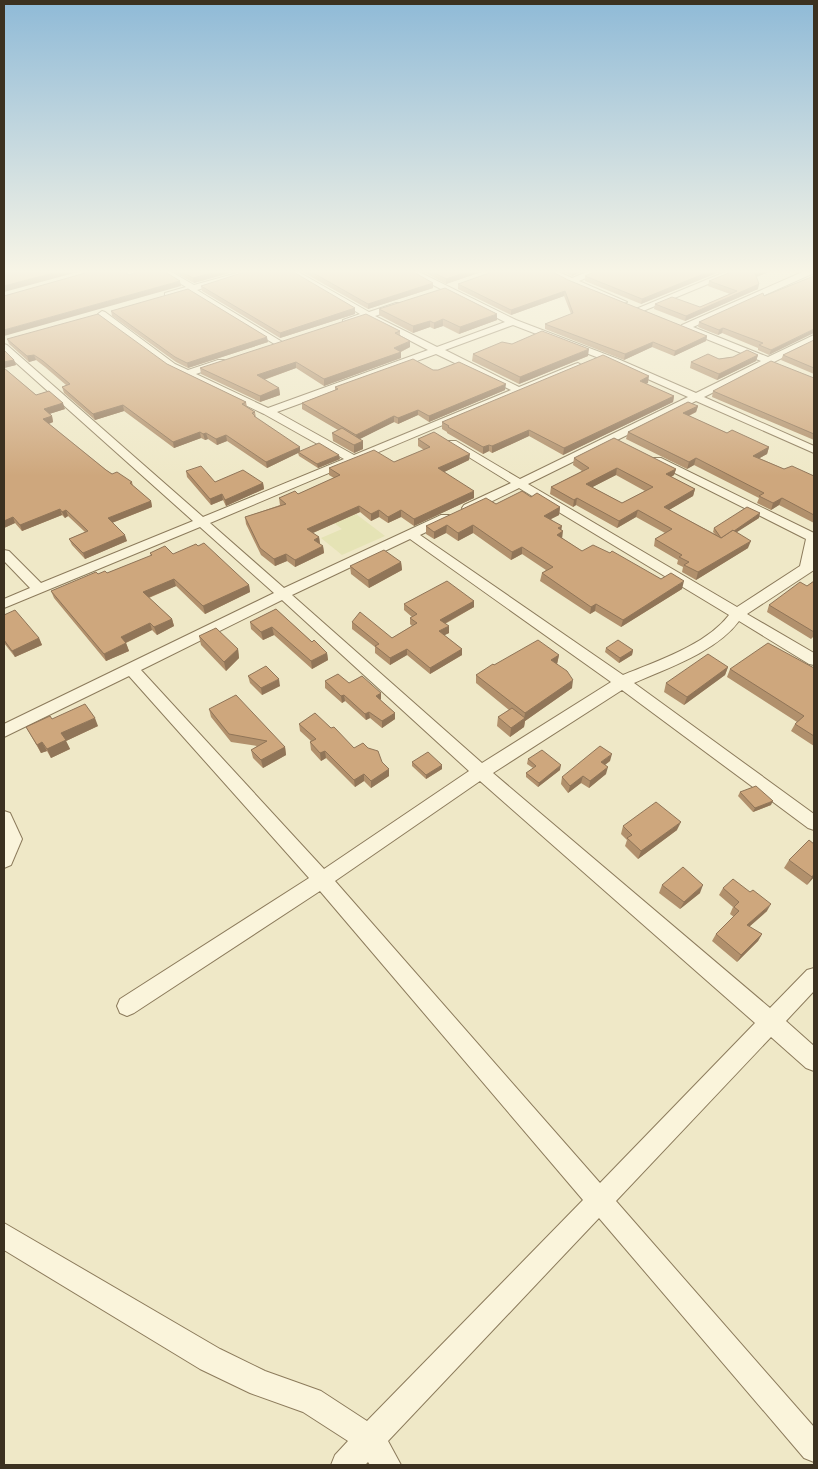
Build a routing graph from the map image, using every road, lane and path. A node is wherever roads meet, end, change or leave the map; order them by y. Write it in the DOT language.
graph roads {
  1 [pos="135,339"];
  2 [pos="272,339"];
  3 [pos="414,339"];
  4 [pos="468,339"];
  5 [pos="556,339"];
  6 [pos="715,339"];
  7 [pos="813,339"];
  8 [pos="7,342"];
  9 [pos="279,343"];
  10 [pos="437,350"];
  11 [pos="601,356"];
  12 [pos="234,358"];
  13 [pos="774,362"];
  14 [pos="188,373"];
  15 [pos="518,390"];
  16 [pos="697,398"];
  17 [pos="268,412"];
  18 [pos="427,428"];
  19 [pos="613,439"];
  20 [pos="631,448"];
  21 [pos="814,450"];
  22 [pos="648,456"];
  23 [pos="353,459"];
  24 [pos="519,483"];
  25 [pos="201,522"];
  26 [pos="412,535"];
  27 [pos="814,538"];
  28 [pos="4,554"];
  29 [pos="810,567"];
  30 [pos="39,589"];
  31 [pos="284,594"];
  32 [pos="4,604"];
  33 [pos="738,614"];
  34 [pos="814,660"];
  35 [pos="132,670"];
  36 [pos="622,682"];
  37 [pos="4,731"];
  38 [pos="481,772"];
  39 [pos="4,818"];
  40 [pos="814,823"];
  41 [pos="4,860"];
  42 [pos="322,880"];
  43 [pos="814,976"];
  44 [pos="127,1006"];
  45 [pos="770,1021"];
  46 [pos="814,1060"];
  47 [pos="599,1201"];
  48 [pos="4,1236"];
  49 [pos="371,1440"];
  50 [pos="814,1448"];
  51 [pos="345,1465"];
  52 [pos="387,1465"];
  1 -- 14 [label="street"];
  2 -- 9 [label="street"];
  3 -- 10 [label="street"];
  4 -- 10 [label="street"];
  5 -- 11 [label="street"];
  6 -- 13 [label="street"];
  7 -- 13 [label="street"];
  8 -- 25 [label="street"];
  10 -- 15 [label="street"];
  10 -- 17 [label="street"];
  11 -- 15 [label="street"];
  11 -- 16 [label="street"];
  12 -- 14 [label="street"];
  13 -- 16 [label="street"];
  14 -- 17 [label="street"];
  15 -- 18 [label="street"];
  16 -- 19 [label="street"];
  16 -- 21 [label="street"];
  17 -- 23 [label="street"];
  18 -- 23 [label="street"];
  18 -- 24 [label="street"];
  19 -- 20 [label="street"];
  19 -- 24 [label="street"];
  22 -- 27 [label="street"];
  23 -- 25 [label="street"];
  24 -- 26 [label="street"];
  24 -- 33 [label="street"];
  25 -- 30 [label="street"];
  25 -- 31 [label="street"];
  26 -- 31 [label="street"];
  26 -- 36 [label="street"];
  27 -- 29 [label="street"];
  28 -- 30 [label="street"];
  29 -- 33 [label="street"];
  30 -- 32 [label="street"];
  31 -- 35 [label="street"];
  31 -- 38 [label="street"];
  33 -- 34 [label="street"];
  33 -- 36 [label="street"];
  35 -- 37 [label="street"];
  35 -- 42 [label="street"];
  36 -- 38 [label="street"];
  36 -- 40 [label="street"];
  38 -- 42 [label="street"];
  38 -- 45 [label="street"];
  39 -- 41 [label="street"];
  42 -- 44 [label="street"];
  42 -- 47 [label="street"];
  43 -- 45 [label="street"];
  45 -- 46 [label="street"];
  45 -- 47 [label="street"];
  47 -- 49 [label="street"];
  47 -- 50 [label="street"];
  48 -- 49 [label="street"];
  49 -- 51 [label="street"];
  49 -- 52 [label="street"];
}
